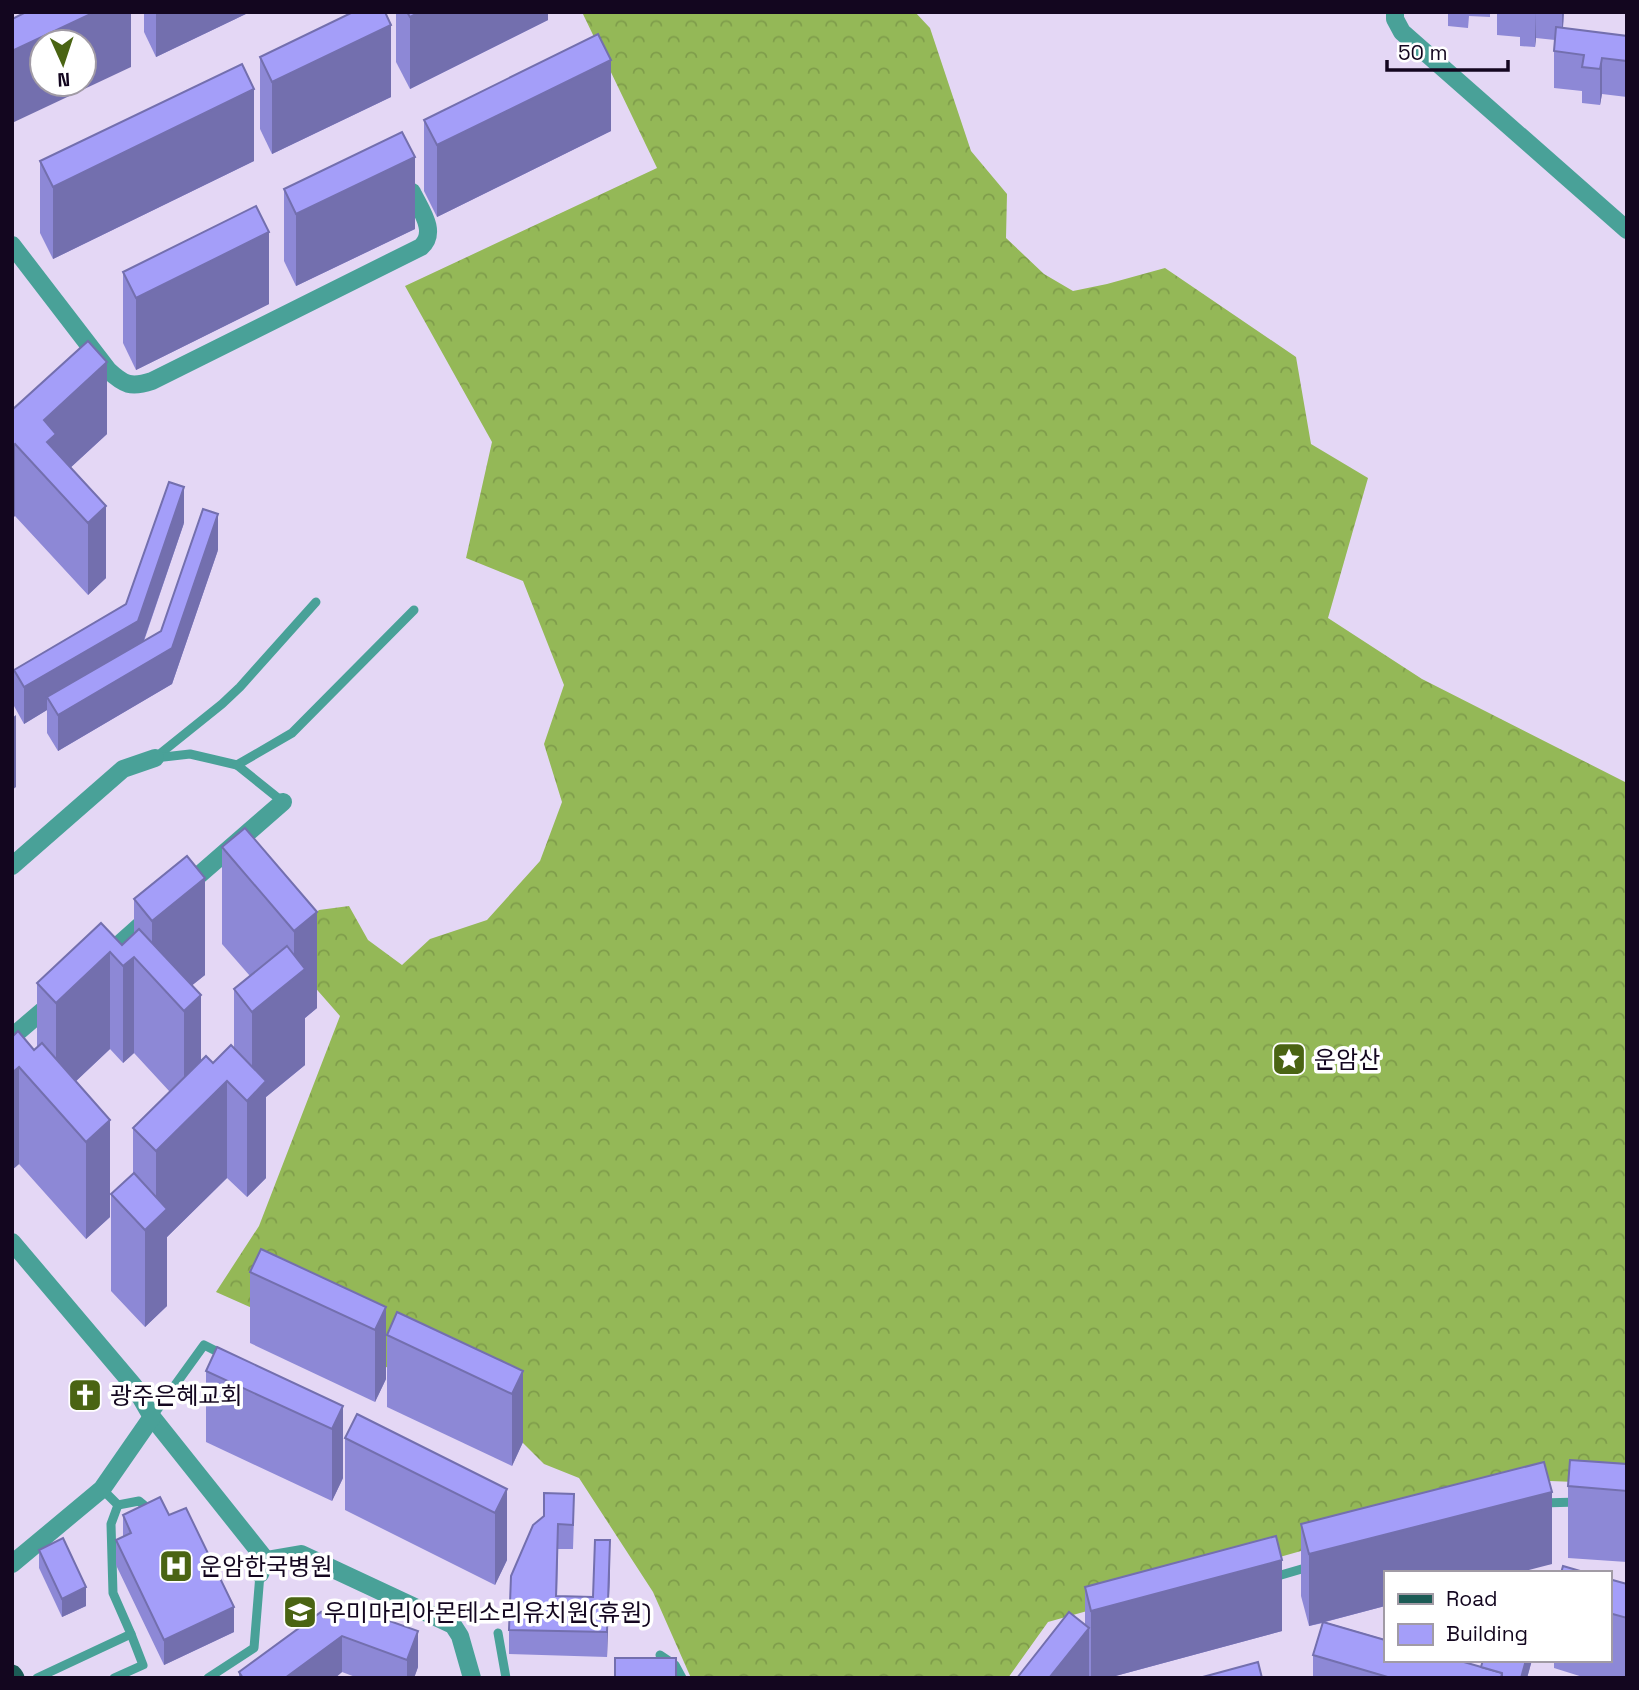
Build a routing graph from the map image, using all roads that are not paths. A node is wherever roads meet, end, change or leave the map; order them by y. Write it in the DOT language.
graph roads {
  1 [pos="1395,12"];
  2 [pos="412,192"];
  3 [pos="1627,230"];
  4 [pos="12,245"];
  5 [pos="316,602"];
  6 [pos="414,610"];
  7 [pos="155,758"];
  8 [pos="237,765"];
  9 [pos="284,802"];
  10 [pos="12,866"];
  11 [pos="96,965"];
  12 [pos="64,992"];
  13 [pos="12,1037"];
  14 [pos="12,1242"];
  15 [pos="228,1357"];
  16 [pos="152,1417"];
  17 [pos="102,1489"];
  18 [pos="1593,1503"];
  19 [pos="1528,1504"];
  20 [pos="118,1505"];
  21 [pos="157,1516"];
  22 [pos="1327,1562"];
  23 [pos="12,1564"];
  24 [pos="263,1567"];
  25 [pos="1260,1581"];
  26 [pos="498,1633"];
  27 [pos="131,1634"];
  28 [pos="660,1655"];
  29 [pos="37,1678"];
  30 [pos="114,1678"];
  31 [pos="208,1678"];
  32 [pos="472,1678"];
  33 [pos="506,1678"];
  34 [pos="682,1678"];
  1 -- 3 [label="street"];
  2 -- 4 [label="street"];
  5 -- 7 [label="lane"];
  6 -- 8 [label="lane"];
  7 -- 8 [label="lane"];
  7 -- 10 [label="street"];
  8 -- 9 [label="lane"];
  9 -- 11 [label="street"];
  12 -- 13 [label="street"];
  14 -- 16 [label="street"];
  15 -- 16 [label="lane"];
  16 -- 17 [label="street"];
  16 -- 24 [label="street"];
  17 -- 20 [label="lane"];
  17 -- 23 [label="street"];
  18 -- 19 [label="lane"];
  20 -- 21 [label="lane"];
  20 -- 27 [label="lane"];
  22 -- 25 [label="lane"];
  24 -- 31 [label="lane"];
  24 -- 32 [label="street"];
  26 -- 33 [label="lane"];
  27 -- 29 [label="lane"];
  27 -- 30 [label="lane"];
  28 -- 34 [label="lane"];
}
